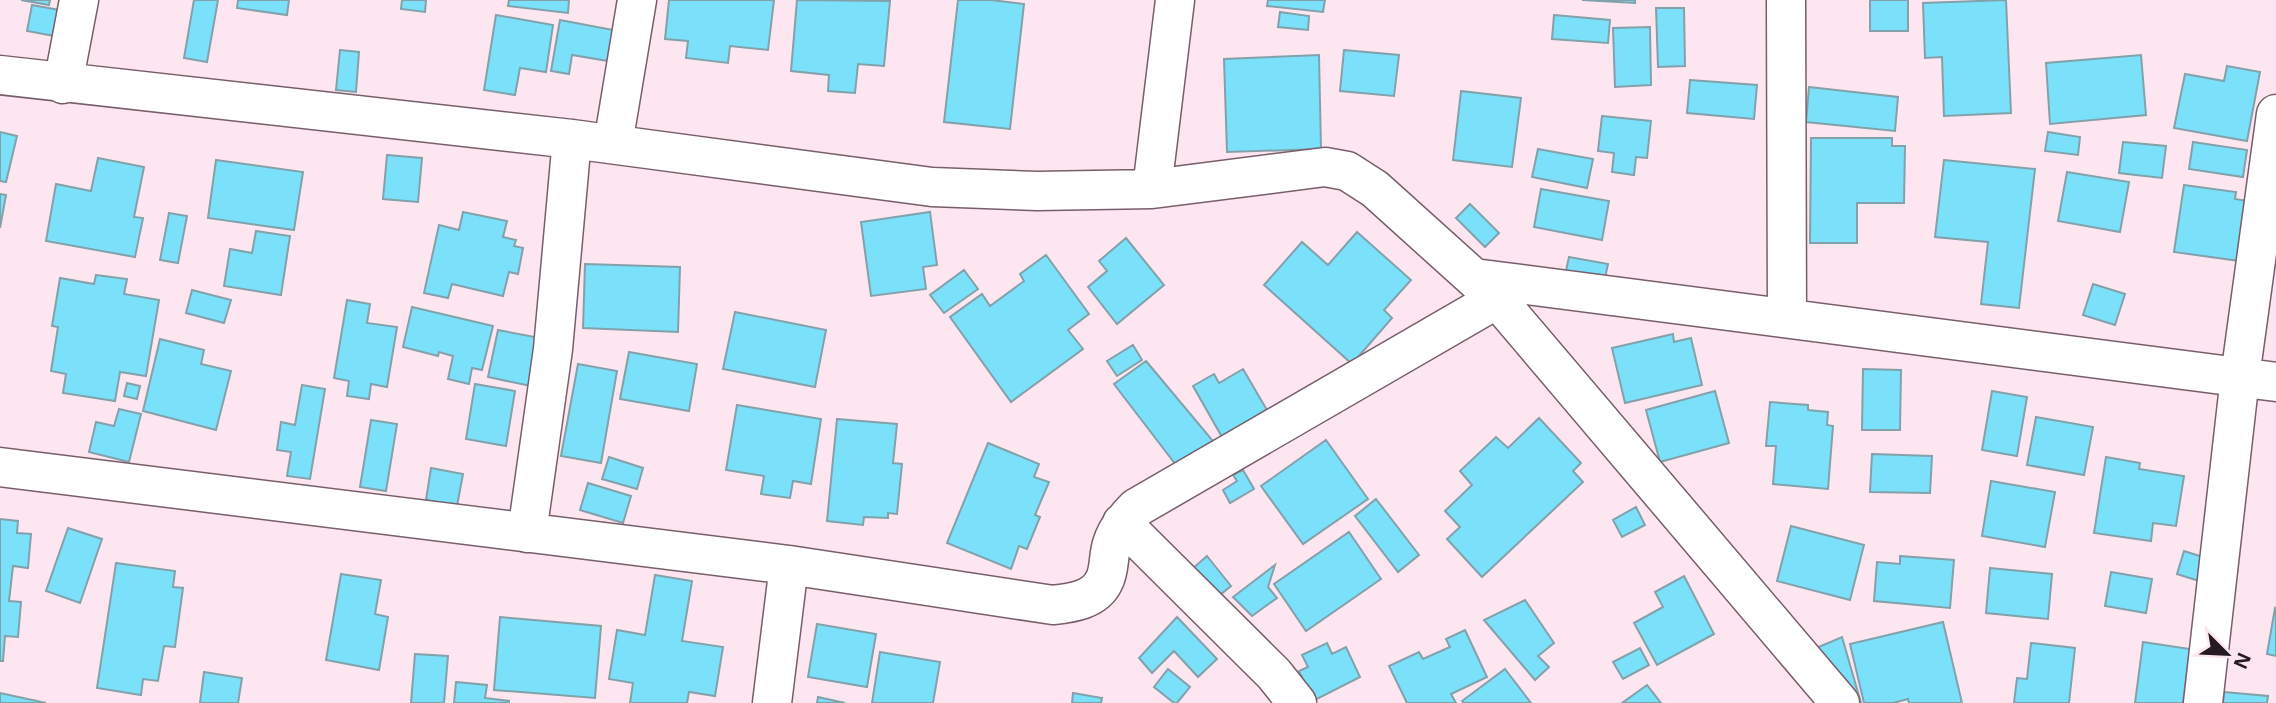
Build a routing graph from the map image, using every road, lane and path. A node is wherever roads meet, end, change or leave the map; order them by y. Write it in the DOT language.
graph roads {
  1 [pos="79,0"];
  2 [pos="637,0"];
  3 [pos="1175,0"];
  4 [pos="1786,0"];
  5 [pos="0,75"];
  6 [pos="63,84"];
  7 [pos="2276,114"];
  8 [pos="572,139"];
  9 [pos="613,144"];
  10 [pos="1152,189"];
  11 [pos="1485,289"];
  12 [pos="1787,318"];
  13 [pos="2258,380"];
  14 [pos="0,467"];
  15 [pos="1122,523"];
  16 [pos="527,533"];
  17 [pos="789,565"];
  18 [pos="772,703"];
  19 [pos="1297,703"];
  20 [pos="1840,703"];
  21 [pos="2203,703"];
  1 -- 6 [label="street"];
  2 -- 9 [label="street"];
  3 -- 10 [label="street"];
  4 -- 12 [label="street"];
  5 -- 6 [label="street"];
  6 -- 8 [label="street"];
  7 -- 13 [label="street"];
  8 -- 9 [label="street"];
  8 -- 16 [label="street"];
  9 -- 10 [label="street"];
  10 -- 11 [label="street"];
  11 -- 12 [label="street"];
  11 -- 15 [label="street"];
  11 -- 20 [label="street"];
  12 -- 13 [label="street"];
  13 -- 21 [label="street"];
  14 -- 16 [label="street"];
  15 -- 17 [label="street"];
  15 -- 19 [label="street"];
  16 -- 17 [label="street"];
  17 -- 18 [label="street"];
}
